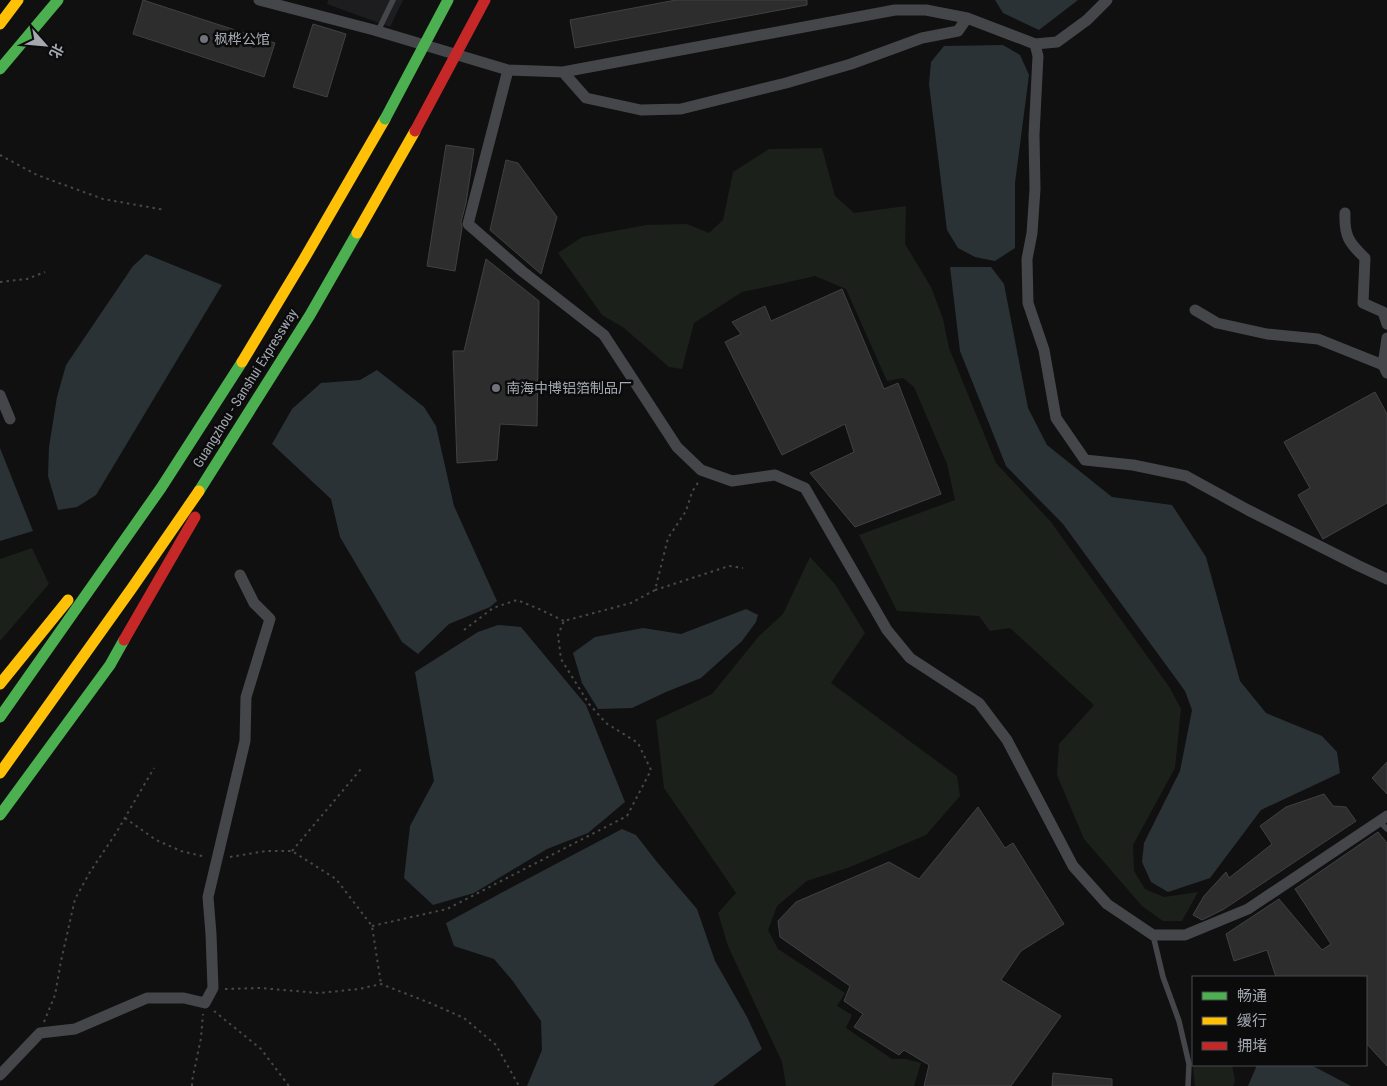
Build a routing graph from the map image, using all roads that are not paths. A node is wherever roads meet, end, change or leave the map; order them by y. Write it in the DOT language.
graph roads {
  1 [pos="18,0"];
  2 [pos="58,0"];
  3 [pos="259,0"];
  4 [pos="393,0"];
  5 [pos="448,0"];
  6 [pos="485,0"];
  7 [pos="1107,0"];
  8 [pos="967,18"];
  9 [pos="0,24"];
  10 [pos="378,31"];
  11 [pos="1035,44"];
  12 [pos="0,69"];
  13 [pos="508,70"];
  14 [pos="563,72"];
  15 [pos="1346,213"];
  16 [pos="1195,310"];
  17 [pos="1387,324"];
  18 [pos="1387,338"];
  19 [pos="1385,369"];
  20 [pos="0,395"];
  21 [pos="10,419"];
  22 [pos="240,426"];
  23 [pos="162,486"];
  24 [pos="240,575"];
  25 [pos="1387,579"];
  26 [pos="0,684"];
  27 [pos="0,717"];
  28 [pos="0,773"];
  29 [pos="0,815"];
  30 [pos="1384,822"];
  31 [pos="1153,935"];
  32 [pos="0,1075"];
  33 [pos="1188,1086"];
  1 -- 9 [label="main road"];
  2 -- 12 [label="main road"];
  3 -- 10 [label="street"];
  4 -- 10 [label="lane"];
  5 -- 23 [label="main road, Guangzhou - Sanshui Expressway, bridge"];
  6 -- 22 [label="main road, Guangzhou - Sanshui Expressway, bridge"];
  7 -- 11 [label="street"];
  8 -- 11 [label="street"];
  8 -- 14 [label="street"];
  8 -- 14 [label="street"];
  10 -- 13 [label="street"];
  11 -- 25 [label="street"];
  13 -- 14 [label="street"];
  13 -- 31 [label="street"];
  15 -- 17 [label="street"];
  16 -- 19 [label="street"];
  18 -- 19 [label="street"];
  20 -- 21 [label="street"];
  22 -- 28 [label="main road, Guangzhou - Sanshui Expressway"];
  22 -- 29 [label="main road"];
  23 -- 26 [label="main road"];
  23 -- 27 [label="main road, Guangzhou - Sanshui Expressway"];
  24 -- 32 [label="street"];
  30 -- 31 [label="street"];
  31 -- 33 [label="lane"];
}
